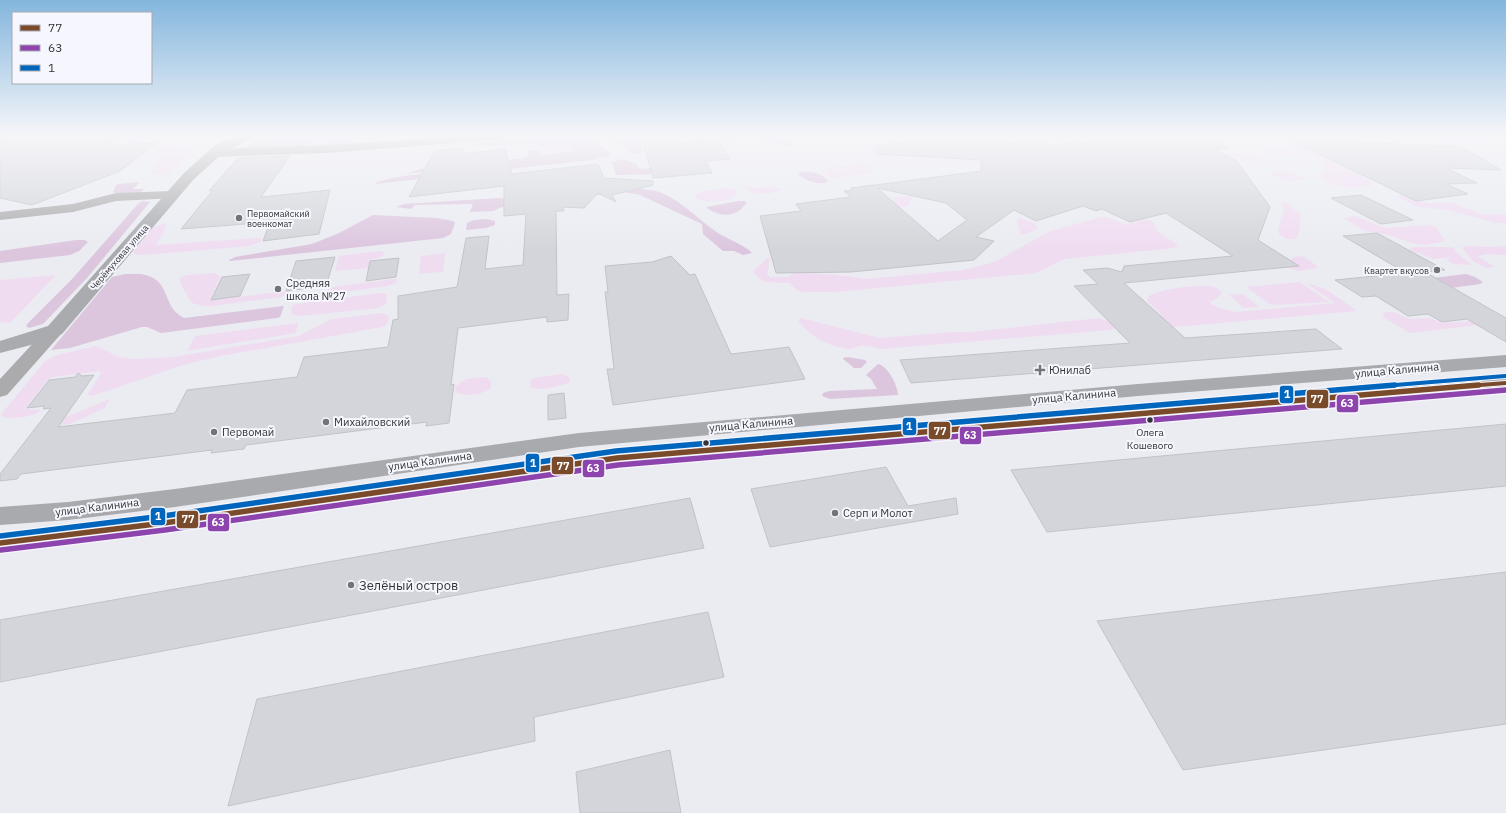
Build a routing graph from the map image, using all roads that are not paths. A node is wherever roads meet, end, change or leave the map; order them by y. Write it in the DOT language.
graph roads {
  1 [pos="191,174"];
  2 [pos="172,195"];
  3 [pos="0,216"];
  4 [pos="55,330"];
  5 [pos="0,347"];
  6 [pos="1506,361"];
  7 [pos="1506,382"];
  8 [pos="0,391"];
  9 [pos="0,516"];
  10 [pos="0,543"];
  1 -- 2 [label="main road, Черёмуховая улица"];
  2 -- 3 [label="street"];
  2 -- 4 [label="main road, Черёмуховая улица"];
  4 -- 5 [label="main road"];
  4 -- 8 [label="street, Черёмуховая улица"];
  6 -- 9 [label="highway, улица Калинина"];
  7 -- 10 [label="highway, улица Калинина"];
}
